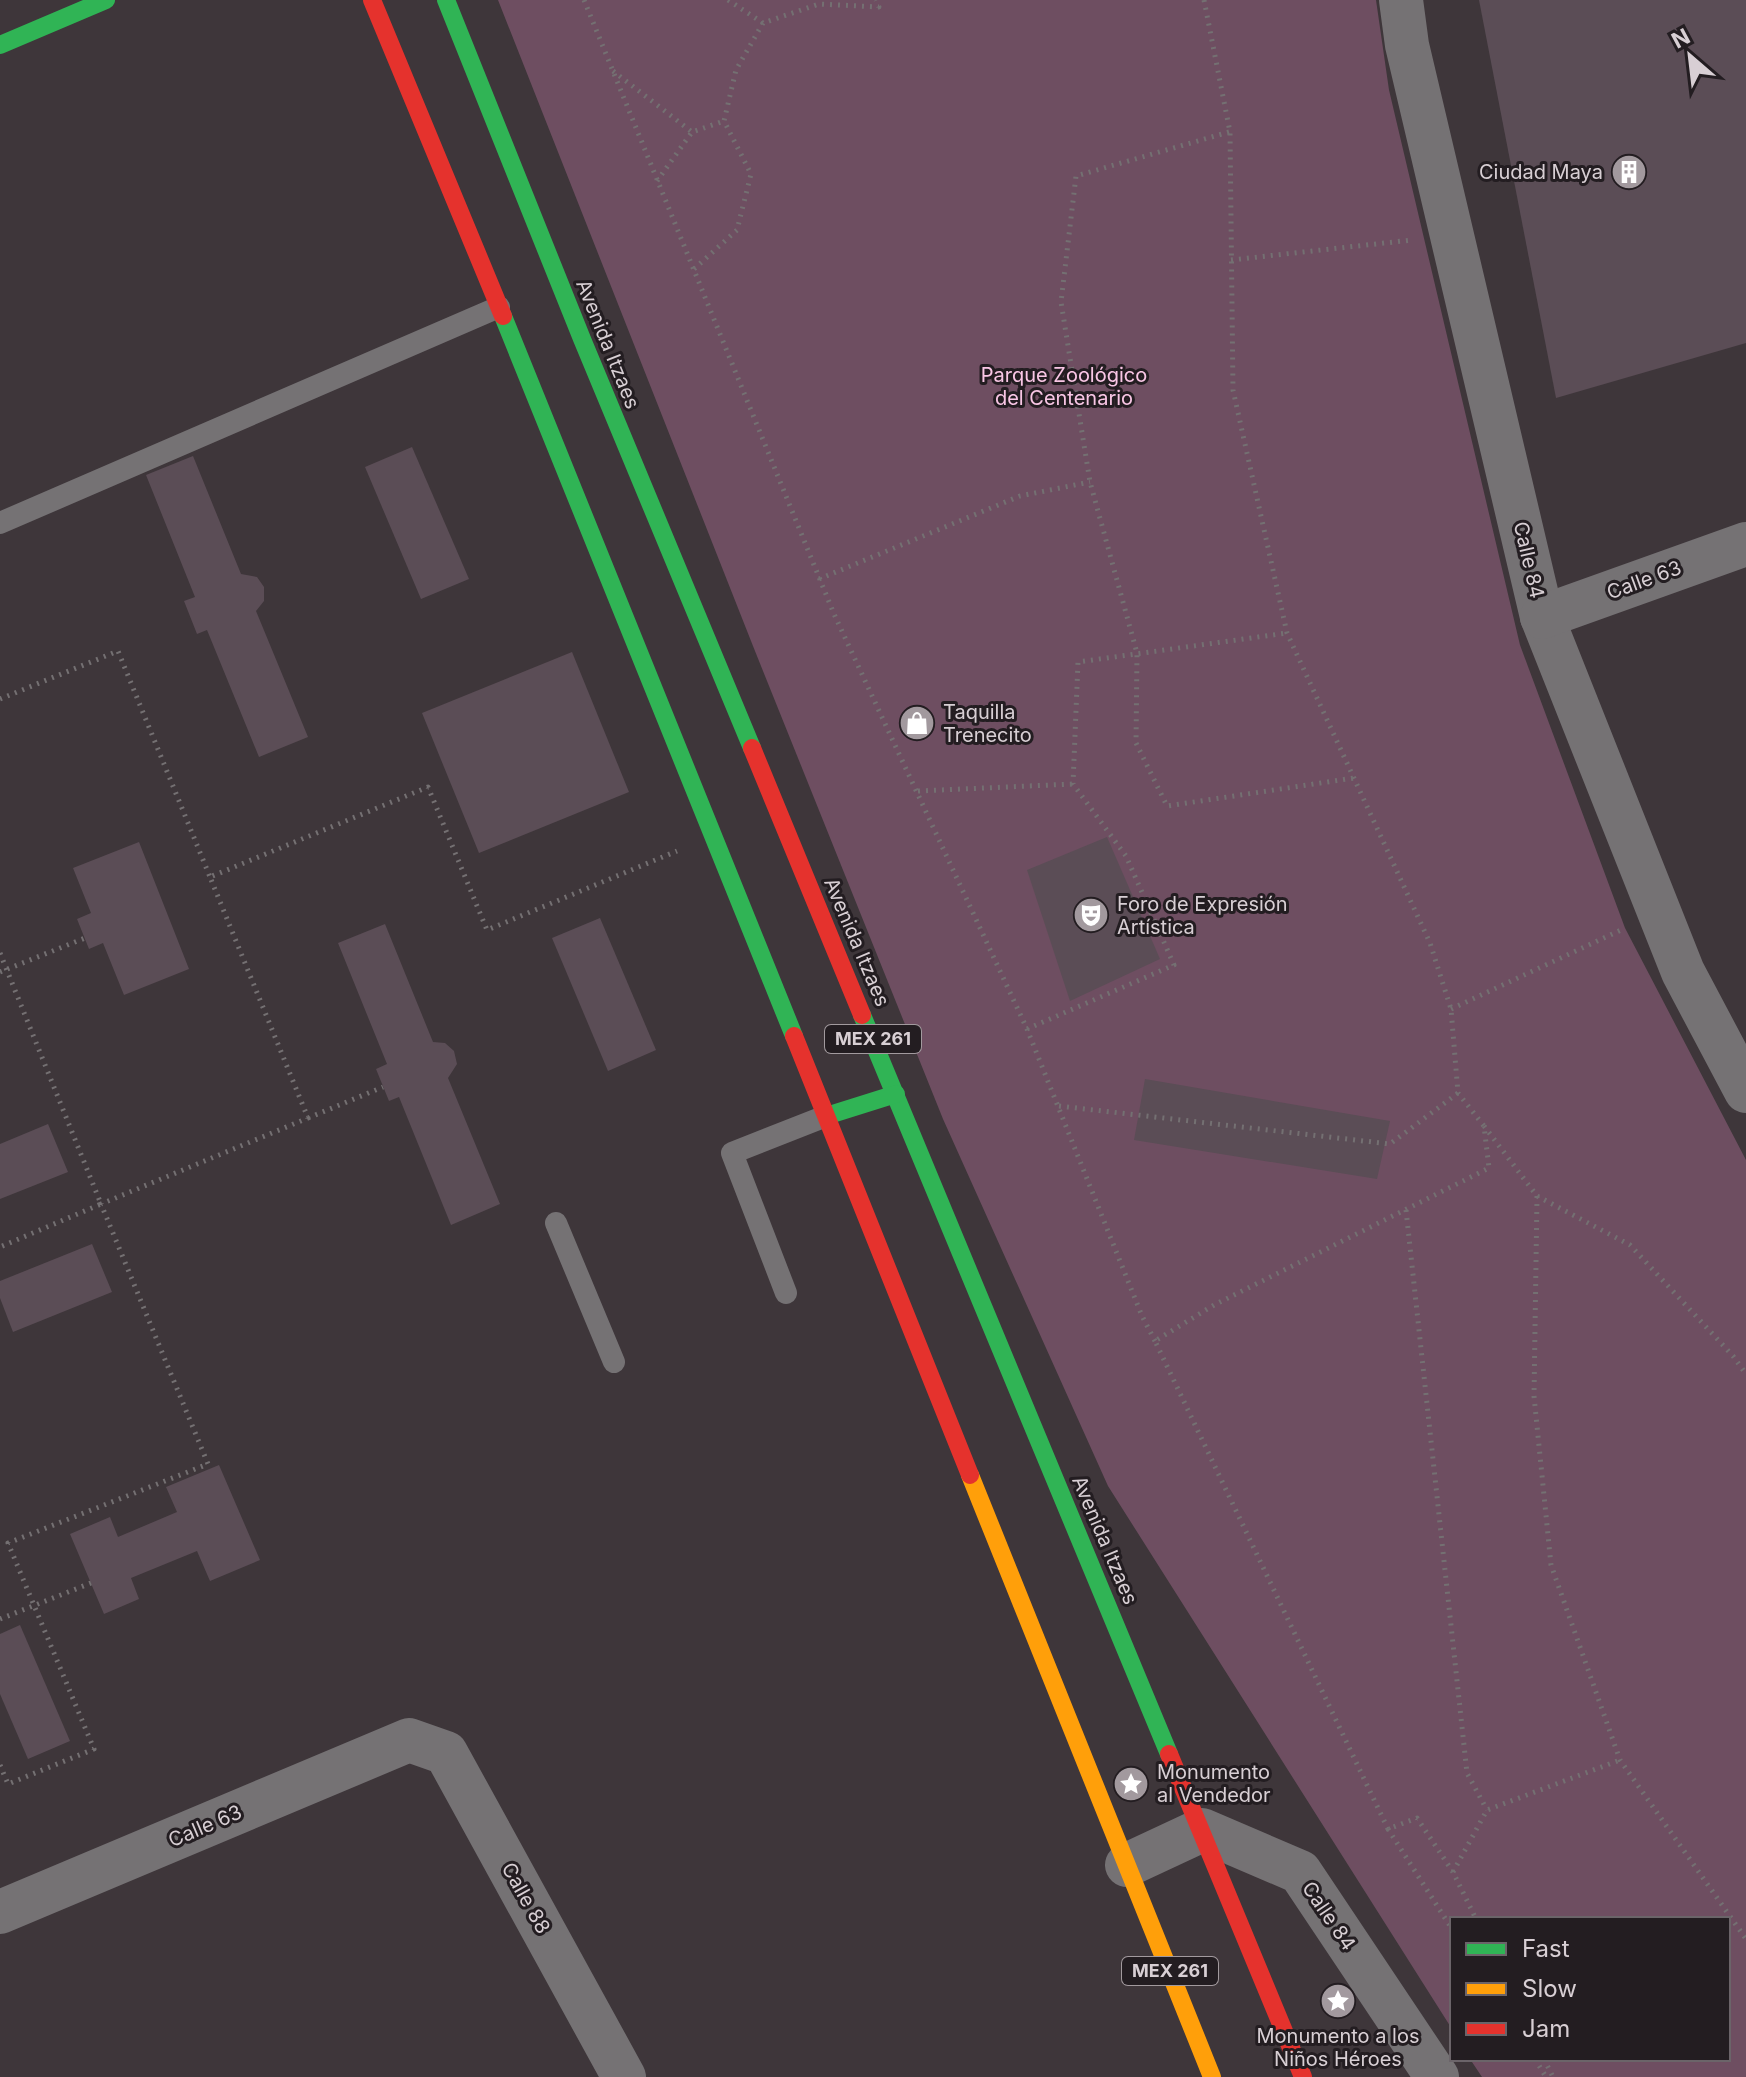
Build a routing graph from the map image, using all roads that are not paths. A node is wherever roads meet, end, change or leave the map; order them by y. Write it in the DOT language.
graph roads {
  1 [pos="106,0"];
  2 [pos="372,0"];
  3 [pos="446,0"];
  4 [pos="1401,0"];
  5 [pos="0,45"];
  6 [pos="499,307"];
  7 [pos="0,523"];
  8 [pos="1746,544"];
  9 [pos="1542,617"];
  10 [pos="1746,1091"];
  11 [pos="896,1094"];
  12 [pos="826,1116"];
  13 [pos="556,1223"];
  14 [pos="786,1293"];
  15 [pos="614,1362"];
  16 [pos="409,1740"];
  17 [pos="1202,1830"];
  18 [pos="1127,1865"];
  19 [pos="0,1912"];
  20 [pos="624,2077"];
  21 [pos="1212,2077"];
  22 [pos="1303,2077"];
  23 [pos="1437,2077"];
  1 -- 5 [label="main road"];
  2 -- 6 [label="main road, MEX 261"];
  3 -- 11 [label="main road, Avenida Itzaes / MEX 261"];
  4 -- 9 [label="street, Calle 84"];
  6 -- 7 [label="lane"];
  6 -- 12 [label="main road, MEX 261"];
  8 -- 9 [label="street, Calle 63"];
  9 -- 10 [label="street, Calle 84"];
  11 -- 12 [label="main road"];
  11 -- 17 [label="main road, Avenida Itzaes / MEX 261"];
  12 -- 14 [label="lane"];
  12 -- 18 [label="main road, MEX 261"];
  13 -- 15 [label="lane"];
  16 -- 19 [label="street, Calle 63"];
  16 -- 20 [label="street, Calle 88"];
  17 -- 18 [label="street"];
  17 -- 22 [label="main road, Avenida Itzaes / MEX 261"];
  17 -- 23 [label="street, Calle 84"];
  18 -- 21 [label="main road, MEX 261"];
}
